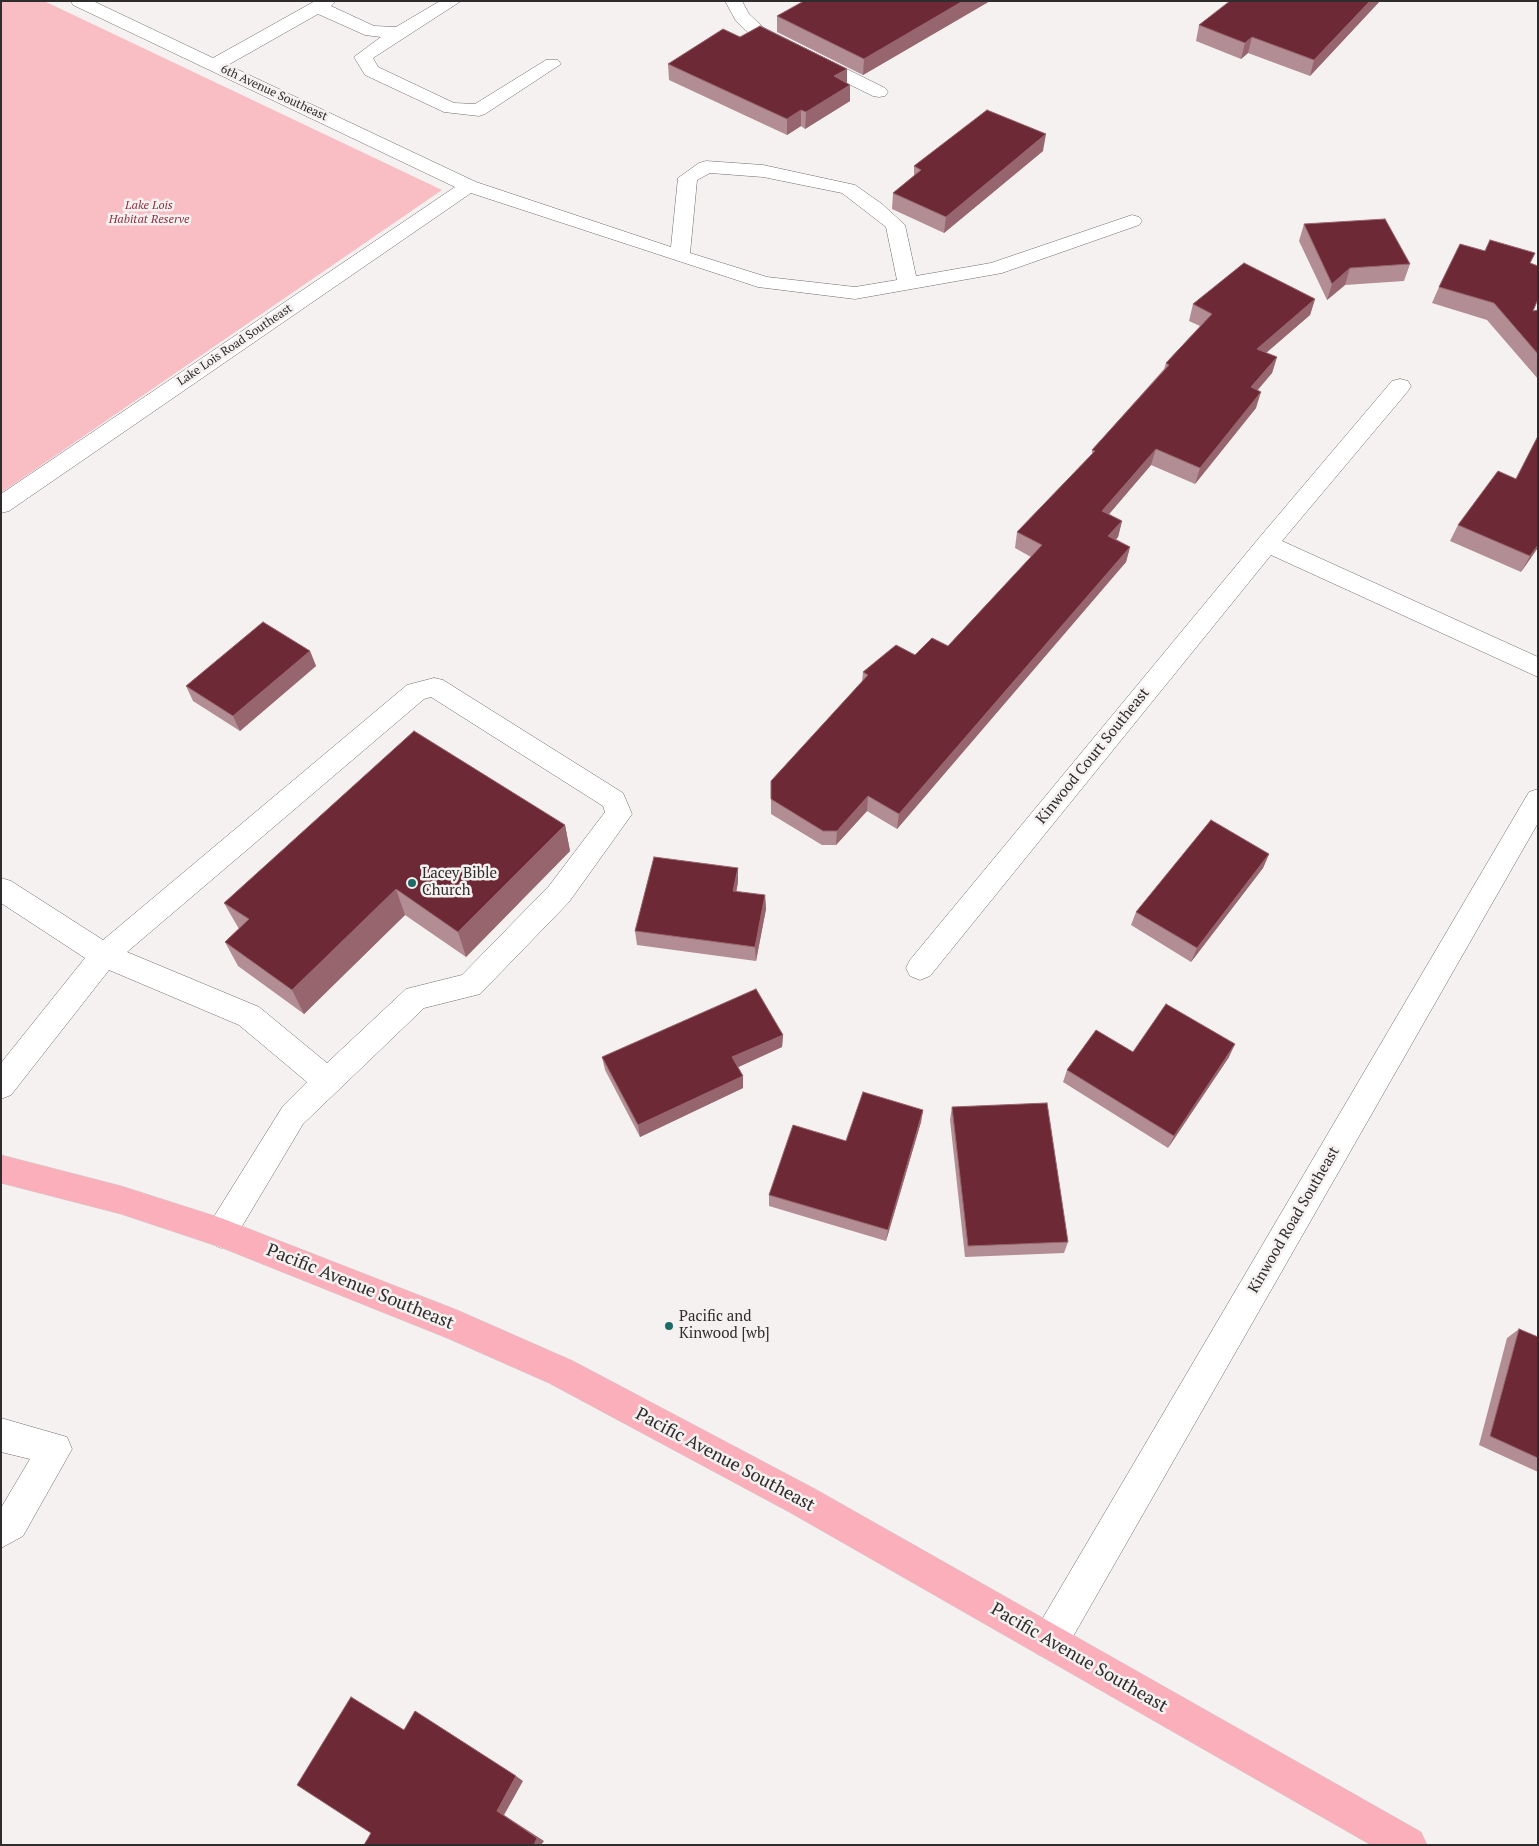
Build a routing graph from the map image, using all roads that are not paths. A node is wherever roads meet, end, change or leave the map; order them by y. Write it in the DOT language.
graph roads {
  1 [pos="79,1"];
  2 [pos="453,1"];
  3 [pos="733,1"];
  4 [pos="323,4"];
  5 [pos="399,32"];
  6 [pos="552,64"];
  7 [pos="214,65"];
  8 [pos="880,92"];
  9 [pos="469,186"];
  10 [pos="1132,221"];
  11 [pos="680,256"];
  12 [pos="908,284"];
  13 [pos="1400,386"];
  14 [pos="1,505"];
  15 [pos="1267,544"];
  16 [pos="1538,668"];
  17 [pos="1538,799"];
  18 [pos="1,889"];
  19 [pos="104,955"];
  20 [pos="920,968"];
  21 [pos="328,1082"];
  22 [pos="1,1086"];
  23 [pos="1,1169"];
  24 [pos="222,1232"];
  25 [pos="1,1435"];
  26 [pos="1,1531"];
  27 [pos="1050,1642"];
  28 [pos="1375,1836"];
  29 [pos="1408,1845"];
  1 -- 7 [label="street, 6th Avenue Southeast"];
  2 -- 5 [label="street"];
  3 -- 8 [label="street"];
  4 -- 5 [label="street"];
  4 -- 7 [label="street"];
  5 -- 6 [label="street"];
  7 -- 9 [label="street, 6th Avenue Southeast"];
  9 -- 11 [label="street, 6th Avenue Southeast"];
  9 -- 14 [label="street, Lake Lois Road Southeast"];
  10 -- 12 [label="street, 6th Avenue Southeast"];
  11 -- 12 [label="street, 6th Avenue Southeast"];
  11 -- 12 [label="street"];
  13 -- 15 [label="street, Kinwood Court Southeast"];
  15 -- 16 [label="street"];
  15 -- 20 [label="street, Kinwood Court Southeast"];
  17 -- 27 [label="street, Kinwood Road Southeast"];
  18 -- 19 [label="street"];
  19 -- 21 [label="street"];
  19 -- 21 [label="street"];
  19 -- 22 [label="street"];
  21 -- 24 [label="street"];
  23 -- 24 [label="main road, Pacific Avenue Southeast"];
  24 -- 27 [label="main road, Pacific Avenue Southeast"];
  25 -- 26 [label="street"];
  27 -- 28 [label="main road, Pacific Avenue Southeast"];
  28 -- 29 [label="main road, Pacific Avenue Southeast"];
}
